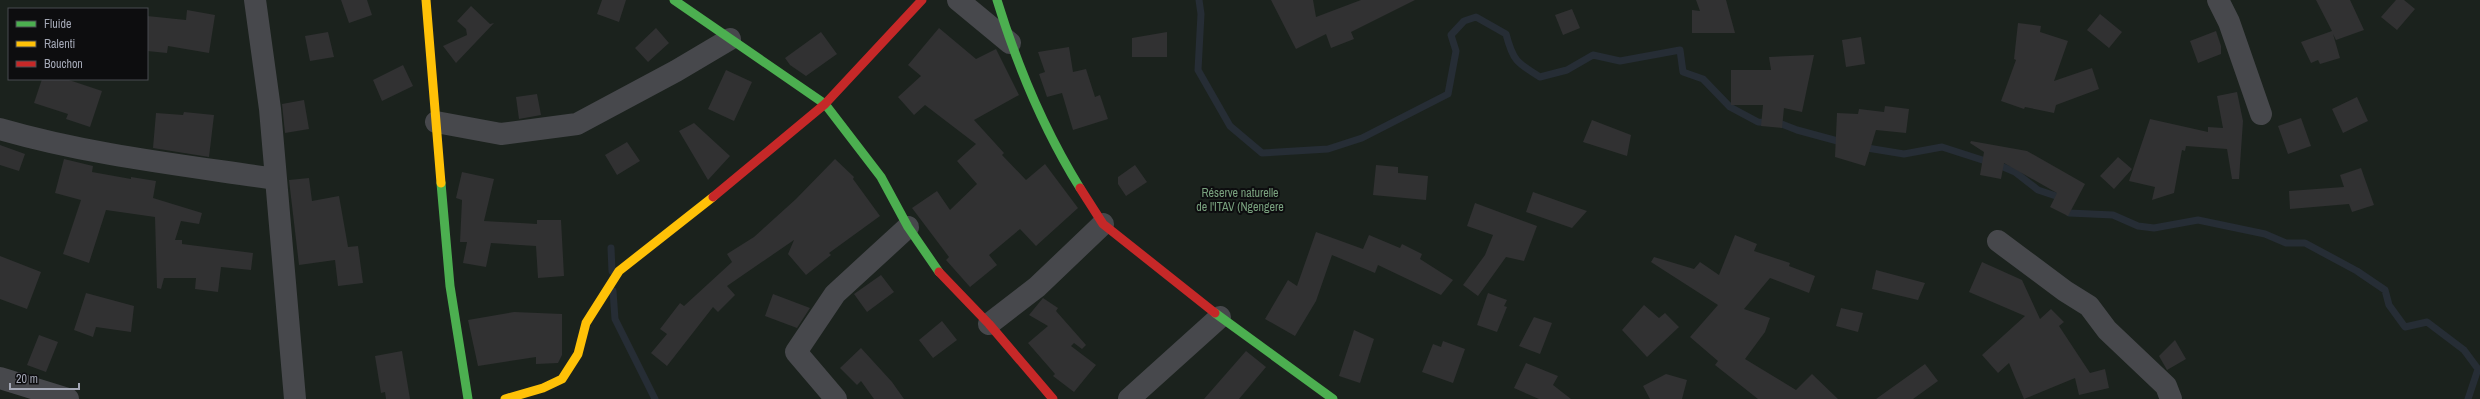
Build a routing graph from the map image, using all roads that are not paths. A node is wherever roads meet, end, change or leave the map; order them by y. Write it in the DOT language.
graph roads {
  1 [pos="255,0"];
  2 [pos="426,0"];
  3 [pos="674,0"];
  4 [pos="922,0"];
  5 [pos="958,0"];
  6 [pos="997,0"];
  7 [pos="2218,0"];
  8 [pos="730,39"];
  9 [pos="1010,43"];
  10 [pos="825,104"];
  11 [pos="2261,114"];
  12 [pos="436,122"];
  13 [pos="0,129"];
  14 [pos="274,179"];
  15 [pos="1103,224"];
  16 [pos="908,226"];
  17 [pos="1998,241"];
  18 [pos="1220,317"];
  19 [pos="988,324"];
  20 [pos="0,378"];
  21 [pos="68,399"];
  22 [pos="295,399"];
  23 [pos="468,399"];
  24 [pos="505,399"];
  25 [pos="836,399"];
  26 [pos="1053,399"];
  27 [pos="1129,399"];
  28 [pos="1333,399"];
  29 [pos="2171,399"];
  1 -- 14 [label="street"];
  2 -- 12 [label="street"];
  3 -- 8 [label="street"];
  4 -- 10 [label="street"];
  5 -- 9 [label="street"];
  6 -- 9 [label="street"];
  7 -- 11 [label="street"];
  8 -- 10 [label="street"];
  8 -- 12 [label="street"];
  9 -- 15 [label="street"];
  10 -- 16 [label="street"];
  10 -- 24 [label="street"];
  12 -- 23 [label="street"];
  13 -- 14 [label="street"];
  14 -- 22 [label="street"];
  15 -- 18 [label="street"];
  15 -- 19 [label="street"];
  16 -- 19 [label="street"];
  16 -- 25 [label="street"];
  17 -- 29 [label="street"];
  18 -- 27 [label="street"];
  18 -- 28 [label="street"];
  19 -- 26 [label="street"];
  20 -- 21 [label="street"];
}
